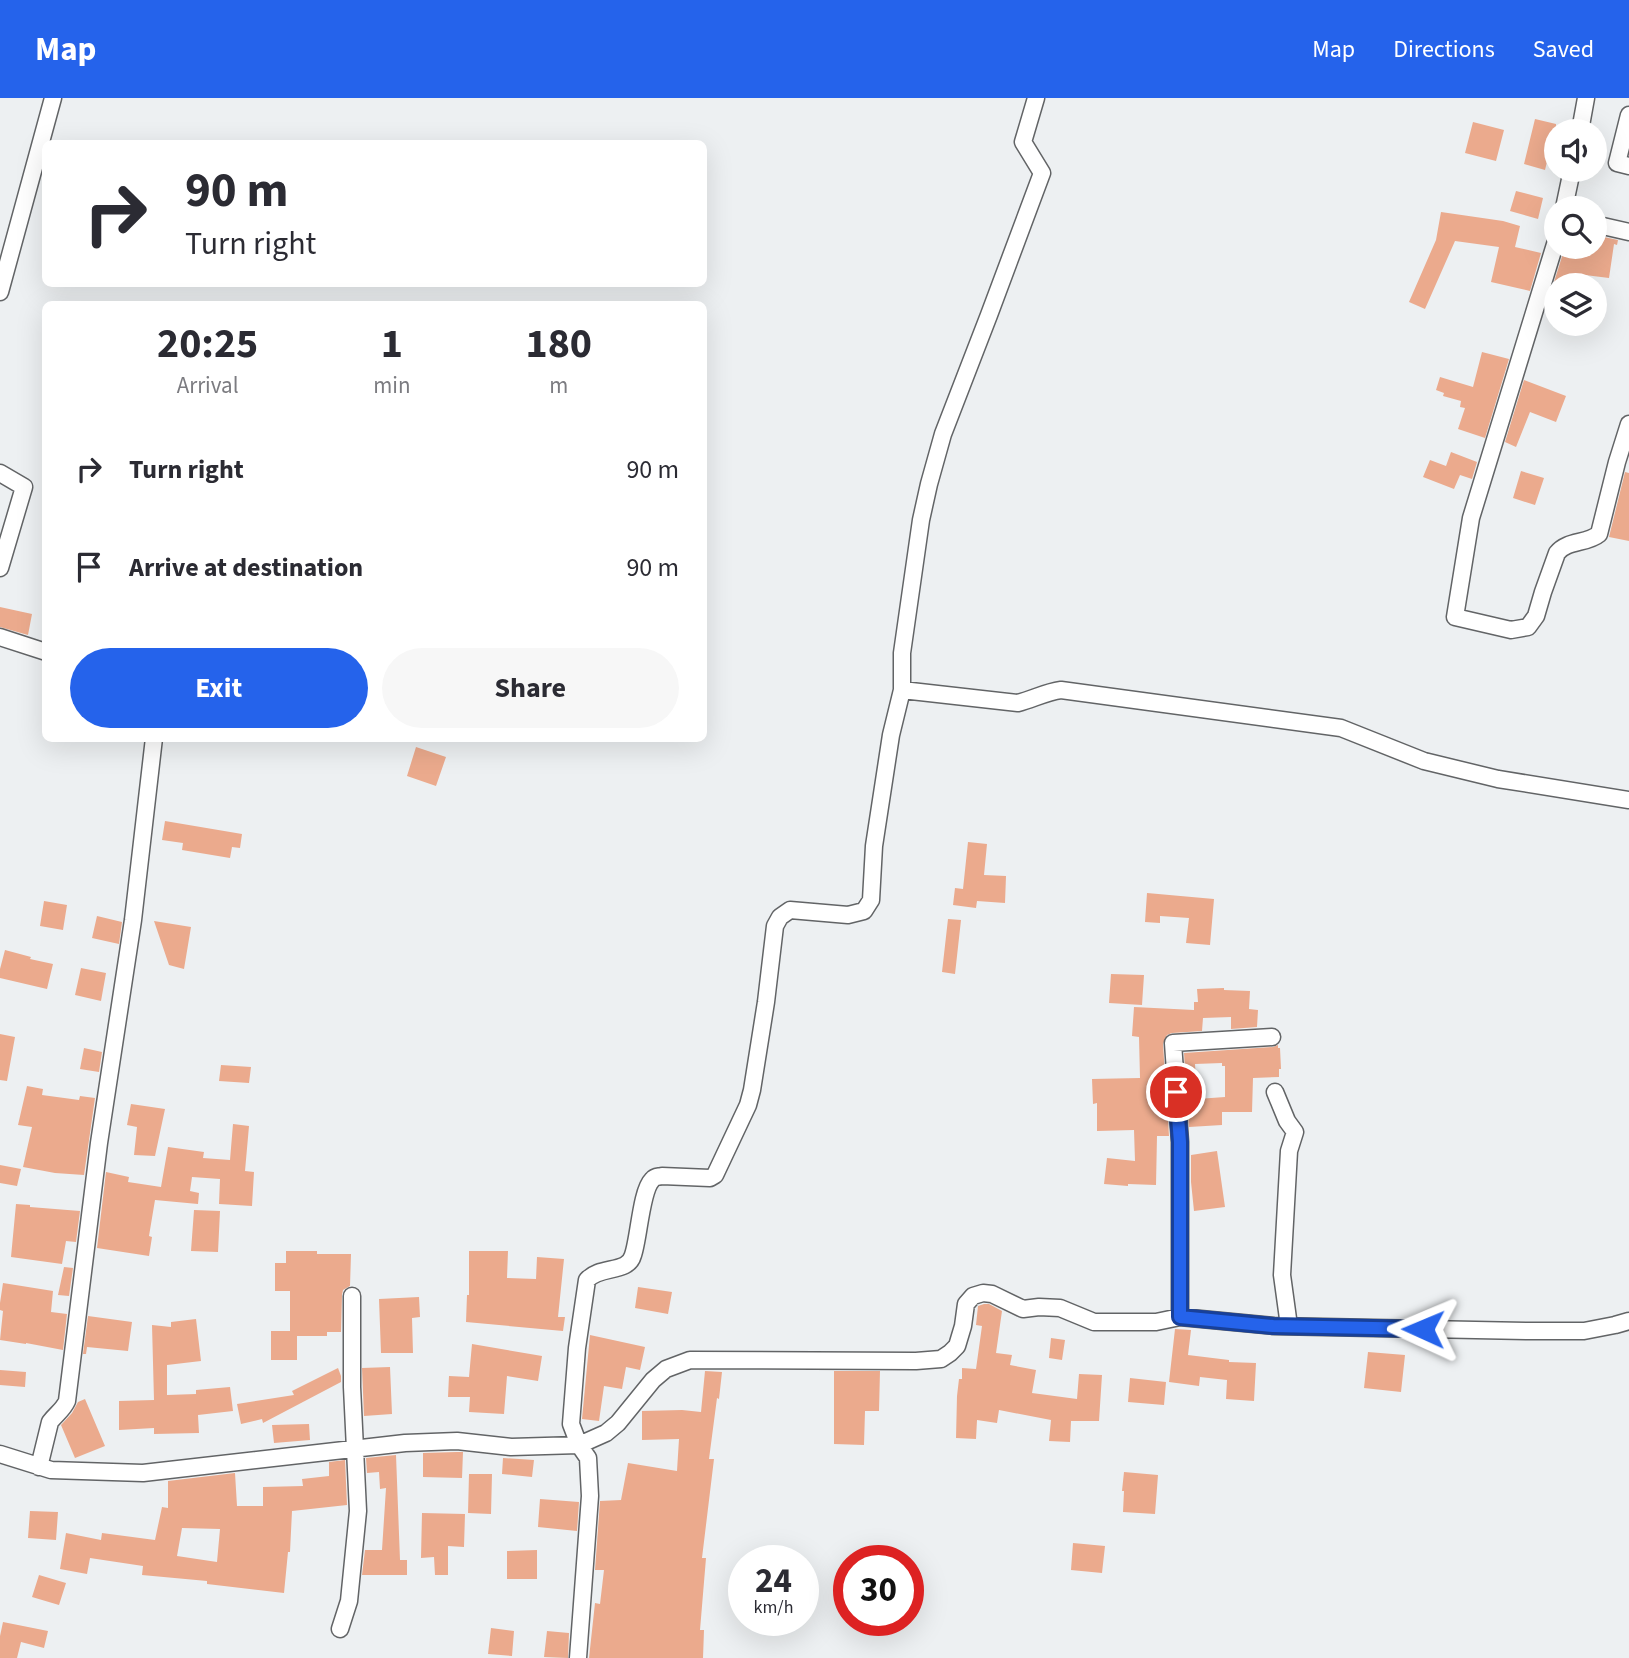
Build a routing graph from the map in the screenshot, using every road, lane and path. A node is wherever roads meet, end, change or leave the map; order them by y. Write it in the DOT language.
graph roads {
  1 [pos="53,98"];
  2 [pos="1036,98"];
  3 [pos="1586,98"];
  4 [pos="1629,115"];
  5 [pos="1582,119"];
  6 [pos="1629,166"];
  7 [pos="1607,227"];
  8 [pos="1629,232"];
  9 [pos="1550,259"];
  10 [pos="0,292"];
  11 [pos="1629,424"];
  12 [pos="0,473"];
  13 [pos="0,568"];
  14 [pos="0,637"];
  15 [pos="42,651"];
  16 [pos="902,690"];
  17 [pos="154,742"];
  18 [pos="1629,800"];
  19 [pos="1272,1037"];
  20 [pos="1275,1092"];
  21 [pos="352,1296"];
  22 [pos="1180,1317"];
  23 [pos="1629,1321"];
  24 [pos="1290,1326"];
  25 [pos="579,1445"];
  26 [pos="356,1449"];
  27 [pos="0,1454"];
  28 [pos="39,1467"];
  29 [pos="341,1629"];
  30 [pos="578,1658"];
  1 -- 10 [label="street"];
  2 -- 16 [label="street"];
  3 -- 5 [label="street"];
  4 -- 6 [label="street"];
  7 -- 8 [label="street"];
  9 -- 11 [label="street"];
  12 -- 13 [label="street"];
  14 -- 15 [label="street"];
  16 -- 18 [label="street"];
  16 -- 25 [label="street"];
  17 -- 28 [label="street"];
  19 -- 22 [label="street"];
  20 -- 24 [label="street"];
  21 -- 26 [label="street"];
  22 -- 24 [label="street"];
  22 -- 25 [label="street"];
  23 -- 24 [label="street"];
  25 -- 26 [label="street"];
  25 -- 30 [label="street"];
  26 -- 28 [label="street"];
  26 -- 29 [label="street"];
  27 -- 28 [label="street"];
}
